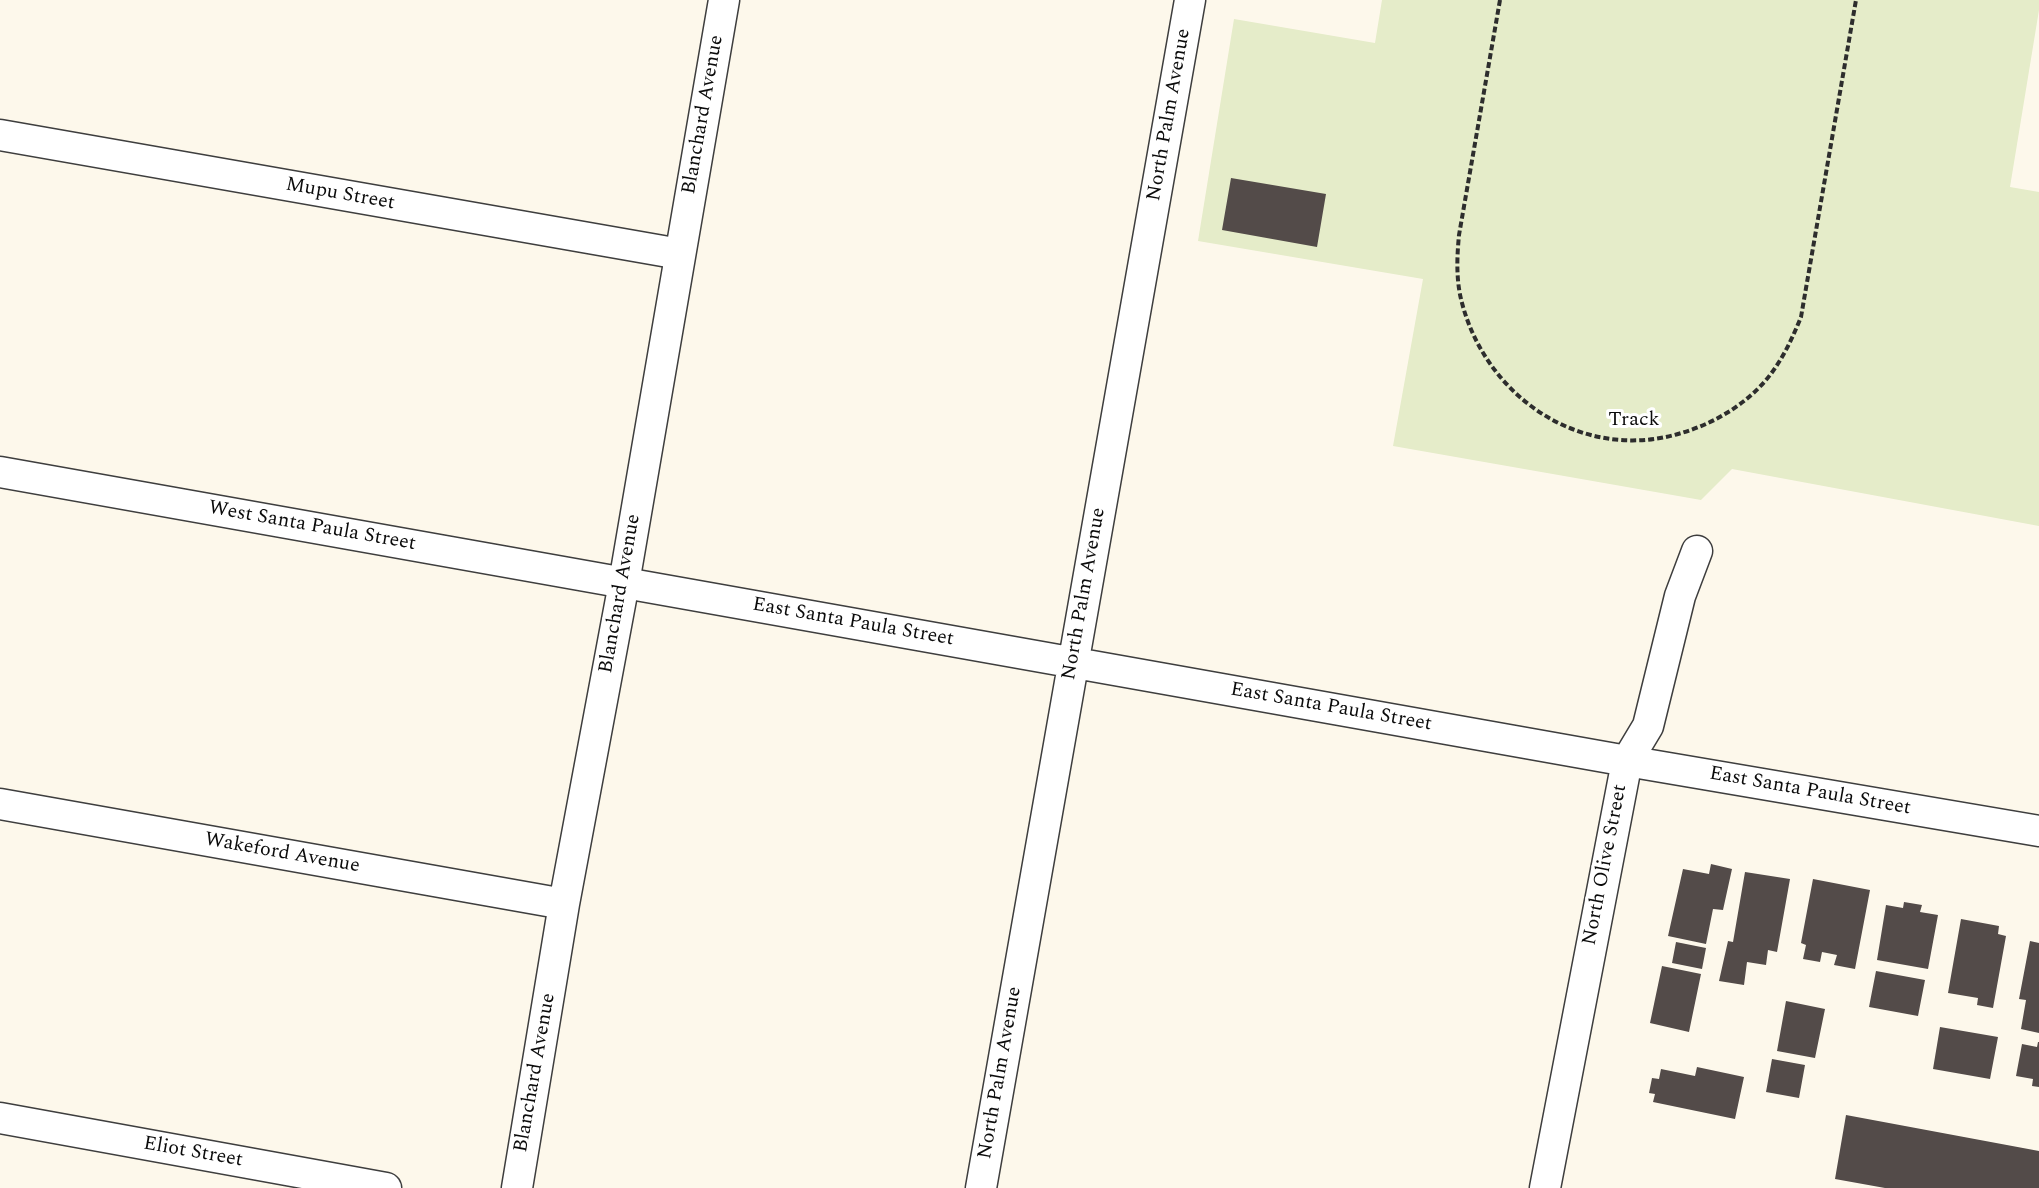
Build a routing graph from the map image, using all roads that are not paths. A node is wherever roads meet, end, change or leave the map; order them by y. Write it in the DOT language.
graph roads {
  1 [pos="724,0"];
  2 [pos="1190,0"];
  3 [pos="0,135"];
  4 [pos="680,254"];
  5 [pos="0,472"];
  6 [pos="1697,551"];
  7 [pos="624,583"];
  8 [pos="1073,662"];
  9 [pos="1627,761"];
  10 [pos="0,804"];
  11 [pos="2039,831"];
  12 [pos="564,904"];
  13 [pos="0,1118"];
  14 [pos="386,1188"];
  15 [pos="517,1188"];
  16 [pos="981,1188"];
  17 [pos="1545,1188"];
  1 -- 4 [label="street, Blanchard Avenue"];
  2 -- 8 [label="street, North Palm Avenue"];
  3 -- 4 [label="street, Mupu Street"];
  4 -- 7 [label="street, Blanchard Avenue"];
  5 -- 7 [label="street, West Santa Paula Street"];
  6 -- 9 [label="street, North Olive Street"];
  7 -- 8 [label="street, East Santa Paula Street"];
  7 -- 12 [label="street, Blanchard Avenue"];
  8 -- 9 [label="street, East Santa Paula Street"];
  8 -- 16 [label="street, North Palm Avenue"];
  9 -- 11 [label="street, East Santa Paula Street"];
  9 -- 17 [label="street, North Olive Street"];
  10 -- 12 [label="street, Wakeford Avenue"];
  12 -- 15 [label="street, Blanchard Avenue"];
  13 -- 14 [label="street, Eliot Street"];
}
